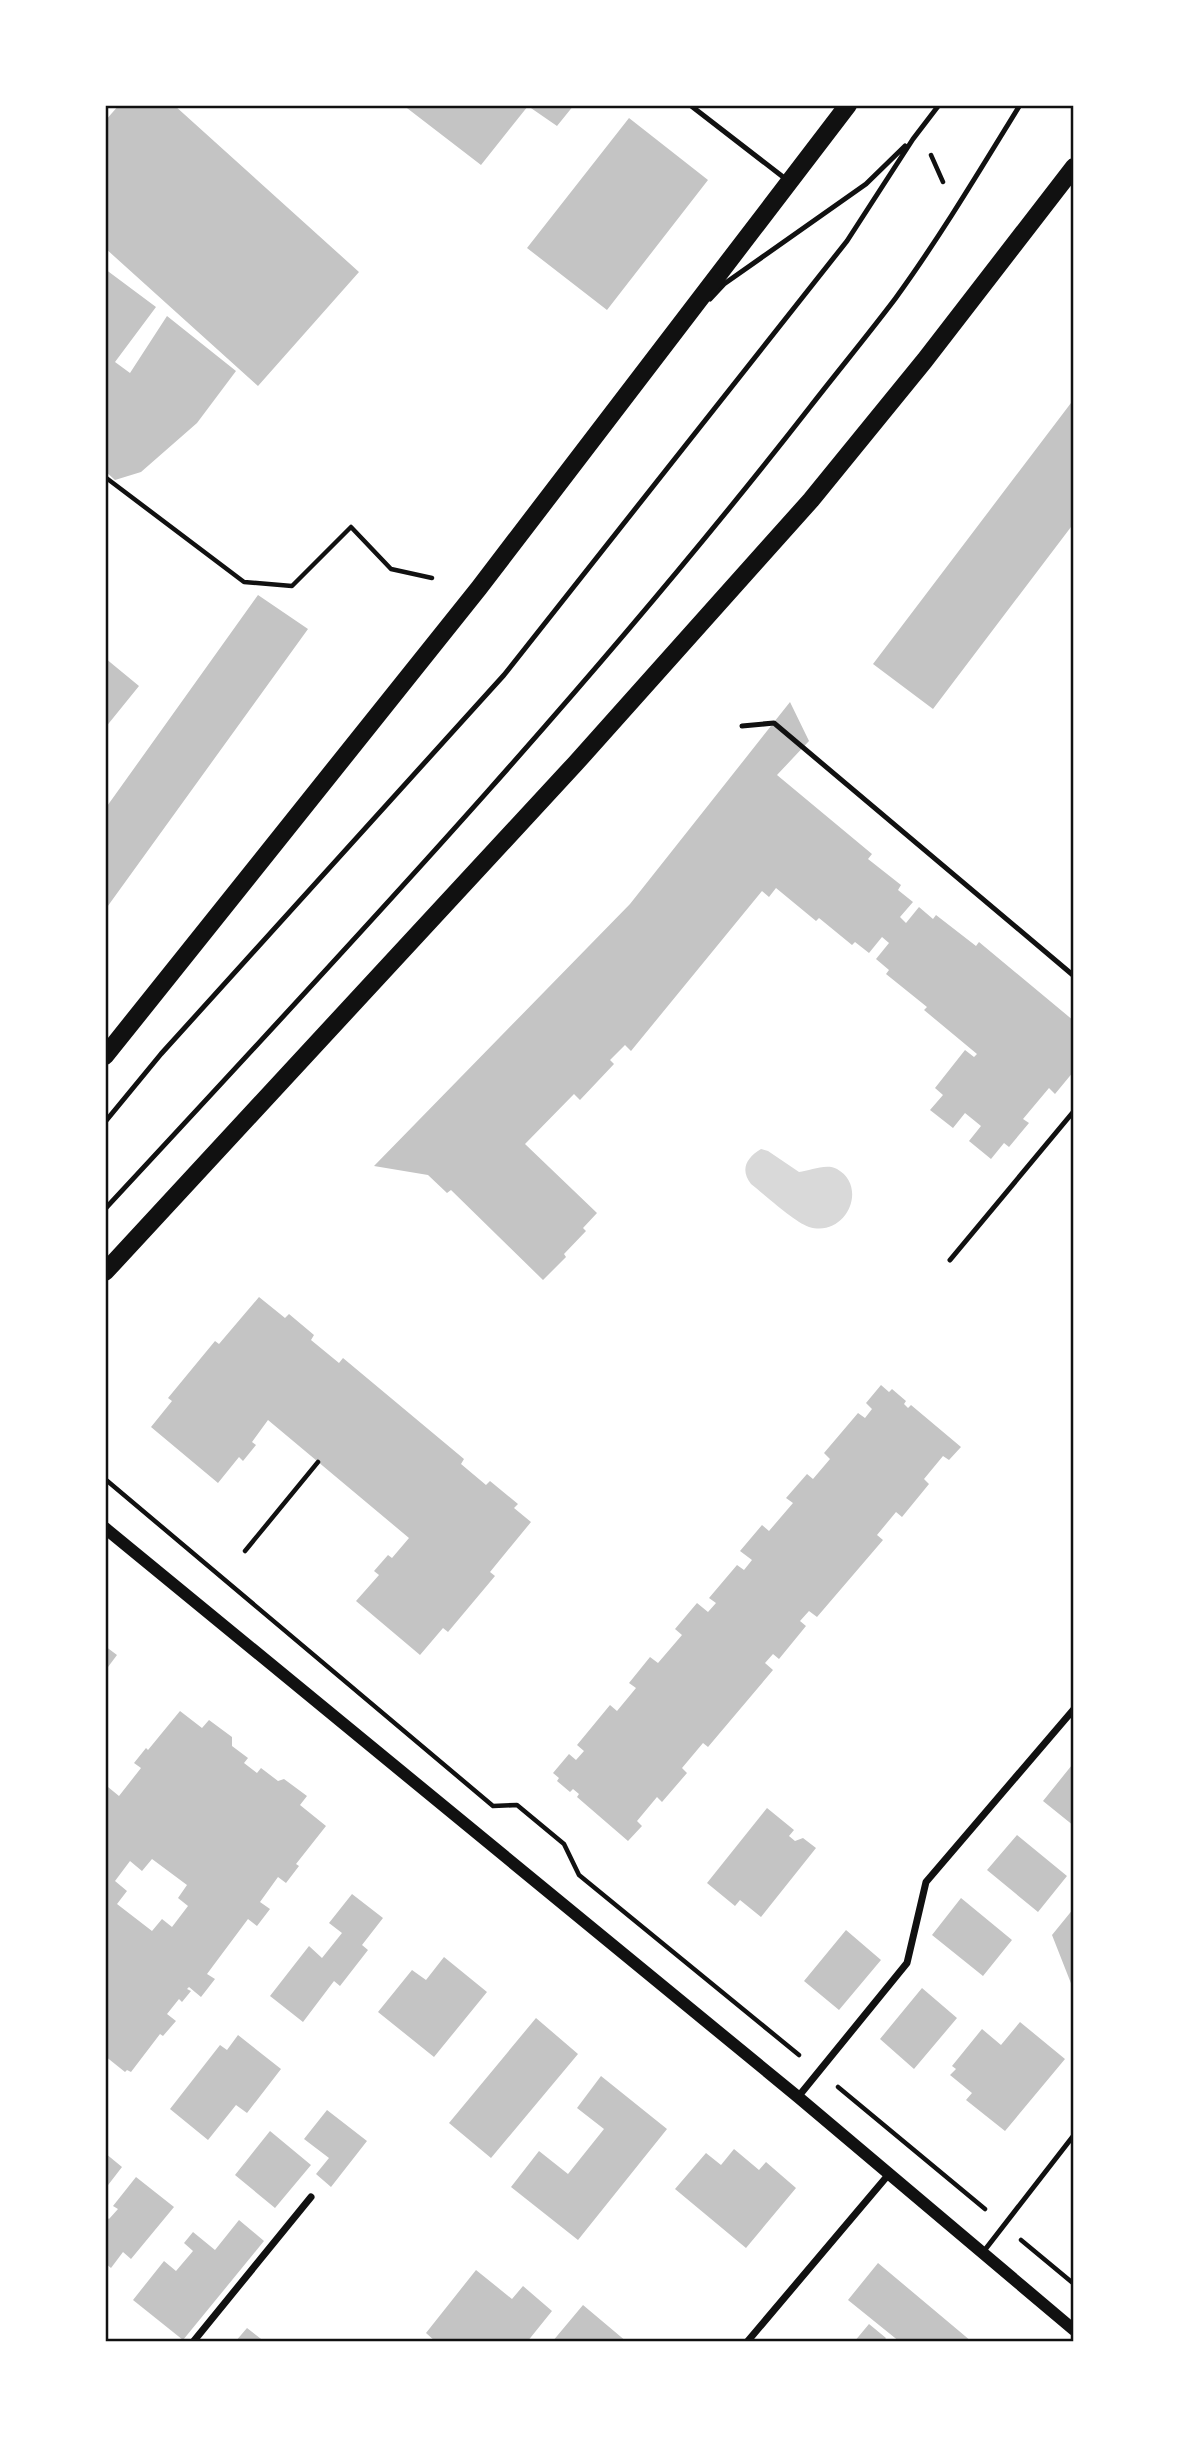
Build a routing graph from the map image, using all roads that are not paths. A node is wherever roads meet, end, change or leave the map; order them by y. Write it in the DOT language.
graph roads {
  1 [pos="690,105"];
  2 [pos="848,105"];
  3 [pos="939,105"];
  4 [pos="1020,105"];
  5 [pos="913,139"];
  6 [pos="1074,167"];
  7 [pos="790,182"];
  8 [pos="666,344"];
  9 [pos="742,726"];
  10 [pos="1074,976"];
  11 [pos="105,1056"];
  12 [pos="1074,1111"];
  13 [pos="105,1122"];
  14 [pos="105,1209"];
  15 [pos="950,1260"];
  16 [pos="105,1272"];
  17 [pos="105,1528"];
  18 [pos="1074,1709"];
  19 [pos="798,2097"];
  20 [pos="1074,2135"];
  21 [pos="889,2174"];
  22 [pos="311,2197"];
  23 [pos="983,2252"];
  24 [pos="1074,2330"];
  25 [pos="193,2342"];
  26 [pos="747,2342"];
  1 -- 7 [label="lane"];
  2 -- 7 [label="main road"];
  3 -- 5 [label="lane"];
  4 -- 14 [label="lane"];
  5 -- 8 [label="lane"];
  5 -- 13 [label="lane"];
  6 -- 16 [label="main road"];
  7 -- 8 [label="main road"];
  8 -- 11 [label="main road"];
  9 -- 10 [label="lane"];
  12 -- 15 [label="lane"];
  17 -- 19 [label="street"];
  18 -- 19 [label="street"];
  19 -- 21 [label="street"];
  20 -- 23 [label="lane"];
  21 -- 23 [label="street"];
  21 -- 26 [label="street"];
  22 -- 25 [label="street"];
  23 -- 24 [label="street"];
}
